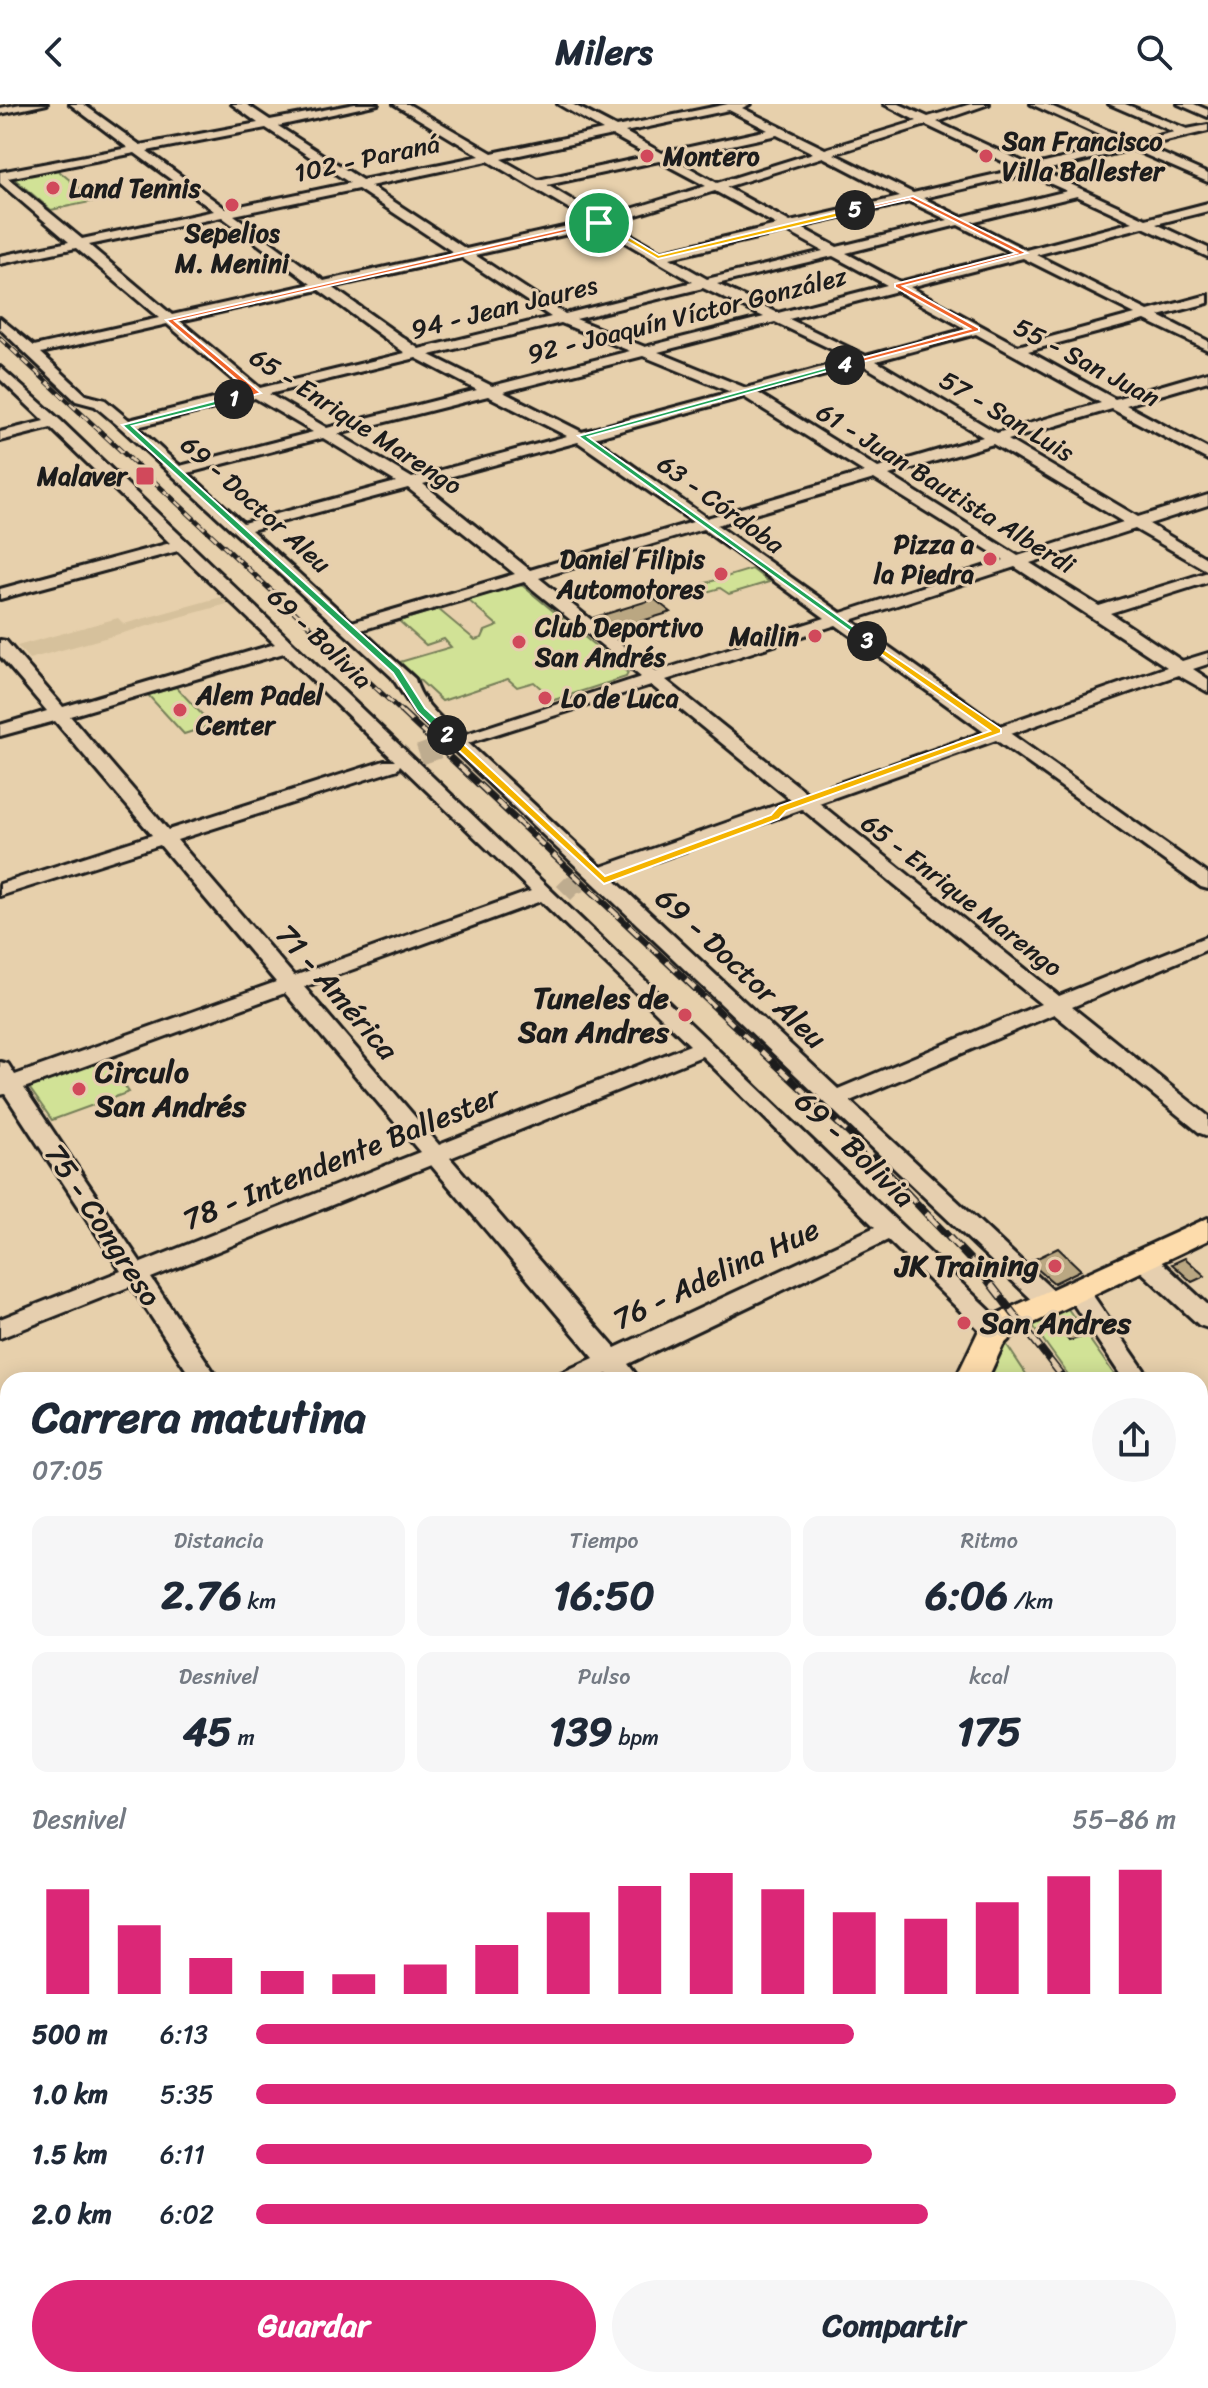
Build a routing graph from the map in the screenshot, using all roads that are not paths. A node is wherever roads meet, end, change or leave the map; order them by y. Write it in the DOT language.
graph roads {
  1 [pos="41,104"];
  2 [pos="76,104"];
  3 [pos="238,104"];
  4 [pos="372,104"];
  5 [pos="400,104"];
  6 [pos="564,104"];
  7 [pos="890,104"];
  8 [pos="983,104"];
  9 [pos="1037,104"];
  10 [pos="1115,104"];
  11 [pos="1184,104"];
  12 [pos="739,105"];
  13 [pos="0,111"];
  14 [pos="1208,114"];
  15 [pos="926,120"];
  16 [pos="267,124"];
  17 [pos="1208,128"];
  18 [pos="613,131"];
  19 [pos="779,131"];
  20 [pos="1183,132"];
  21 [pos="1132,145"];
  22 [pos="136,149"];
  23 [pos="824,152"];
  24 [pos="489,157"];
  25 [pos="661,157"];
  26 [pos="1031,169"];
  27 [pos="0,176"];
  28 [pos="1208,178"];
  29 [pos="360,184"];
  30 [pos="536,184"];
  31 [pos="714,186"];
  32 [pos="1079,192"];
  33 [pos="911,197"];
  34 [pos="1208,207"];
  35 [pos="224,213"];
  36 [pos="960,221"];
  37 [pos="599,223"];
  38 [pos="1144,223"];
  39 [pos="787,227"];
  40 [pos="78,243"];
  41 [pos="834,252"];
  42 [pos="463,253"];
  43 [pos="1023,253"];
  44 [pos="1208,253"];
  45 [pos="658,257"];
  46 [pos="0,260"];
  47 [pos="702,282"];
  48 [pos="321,285"];
  49 [pos="897,286"];
  50 [pos="1208,299"];
  51 [pos="1147,315"];
  52 [pos="775,317"];
  53 [pos="562,318"];
  54 [pos="169,320"];
  55 [pos="0,322"];
  56 [pos="977,330"];
  57 [pos="1208,346"];
  58 [pos="1017,350"];
  59 [pos="30,351"];
  60 [pos="645,351"];
  61 [pos="415,354"];
  62 [pos="864,360"];
  63 [pos="0,371"];
  64 [pos="1208,376"];
  65 [pos="488,390"];
  66 [pos="746,392"];
  67 [pos="257,393"];
  68 [pos="1115,403"];
  69 [pos="55,423"];
  70 [pos="126,425"];
  71 [pos="323,433"];
  72 [pos="582,436"];
  73 [pos="0,437"];
  74 [pos="997,438"];
  75 [pos="1208,455"];
  76 [pos="178,471"];
  77 [pos="875,474"];
  78 [pos="411,483"];
  79 [pos="1208,500"];
  80 [pos="1138,522"];
  81 [pos="703,524"];
  82 [pos="242,528"];
  83 [pos="180,545"];
  84 [pos="1014,562"];
  85 [pos="1208,566"];
  86 [pos="529,575"];
  87 [pos="1208,577"];
  88 [pos="0,594"];
  89 [pos="1097,612"];
  90 [pos="835,619"];
  91 [pos="350,628"];
  92 [pos="0,645"];
  93 [pos="285,647"];
  94 [pos="1208,658"];
  95 [pos="1179,668"];
  96 [pos="652,678"];
  97 [pos="1208,687"];
  98 [pos="58,714"];
  99 [pos="0,731"];
  100 [pos="998,731"];
  101 [pos="460,739"];
  102 [pos="400,763"];
  103 [pos="802,801"];
  104 [pos="164,838"];
  105 [pos="600,874"];
  106 [pos="1208,883"];
  107 [pos="0,890"];
  108 [pos="553,893"];
  109 [pos="1208,942"];
  110 [pos="292,984"];
  111 [pos="1058,1005"];
  112 [pos="705,1047"];
  113 [pos="4,1080"];
  114 [pos="836,1098"];
  115 [pos="1208,1128"];
  116 [pos="437,1154"];
  117 [pos="1208,1228"];
  118 [pos="891,1229"];
  119 [pos="1143,1259"];
  120 [pos="135,1275"];
  121 [pos="1063,1296"];
  122 [pos="1208,1319"];
  123 [pos="0,1329"];
  124 [pos="996,1331"];
  125 [pos="619,1371"];
  126 [pos="201,1372"];
  127 [pos="975,1372"];
  128 [pos="1131,1372"];
  1 -- 13 [label="street"];
  2 -- 22 [label="street, 63 - Córdoba"];
  3 -- 16 [label="street, 61 - Juan Bautista Alberdi"];
  4 -- 16 [label="street"];
  5 -- 24 [label="street, 57 - San Luis"];
  6 -- 18 [label="street, 55 - San Juan"];
  7 -- 15 [label="street"];
  8 -- 15 [label="street"];
  9 -- 21 [label="street"];
  10 -- 20 [label="street"];
  11 -- 14 [label="street"];
  12 -- 18 [label="street, 102 - Paraná"];
  12 -- 19 [label="street"];
  15 -- 23 [label="street"];
  15 -- 26 [label="street"];
  16 -- 22 [label="street"];
  16 -- 29 [label="street, 61 - Juan Bautista Alberdi"];
  17 -- 20 [label="street"];
  18 -- 24 [label="street, 102 - Paraná"];
  18 -- 25 [label="street, 55 - San Juan"];
  19 -- 23 [label="street"];
  19 -- 25 [label="street"];
  20 -- 21 [label="street"];
  21 -- 26 [label="street"];
  21 -- 28 [label="street"];
  22 -- 27 [label="street"];
  22 -- 35 [label="street, 63 - Córdoba"];
  23 -- 31 [label="street"];
  23 -- 33 [label="street"];
  24 -- 29 [label="street, 102 - Paraná"];
  24 -- 30 [label="street, 57 - San Luis"];
  25 -- 30 [label="street"];
  25 -- 31 [label="street, 55 - San Juan"];
  26 -- 32 [label="street"];
  26 -- 33 [label="street"];
  27 -- 40 [label="street, 65 - Enrique Marengo"];
  29 -- 35 [label="street, 102 - Paraná"];
  29 -- 42 [label="street, 61 - Juan Bautista Alberdi"];
  30 -- 37 [label="street, 57 - San Luis"];
  31 -- 37 [label="street"];
  31 -- 39 [label="street, 55 - San Juan"];
  32 -- 36 [label="street, 94 - Jean Jaures"];
  32 -- 38 [label="street"];
  33 -- 36 [label="street"];
  33 -- 39 [label="street"];
  34 -- 38 [label="street, 92 - Joaquín Víctor González"];
  35 -- 40 [label="street, 102 - Paraná"];
  35 -- 48 [label="street, 63 - Córdoba"];
  36 -- 41 [label="street, 94 - Jean Jaures"];
  36 -- 43 [label="street"];
  37 -- 42 [label="street"];
  37 -- 45 [label="street, 57 - San Luis"];
  38 -- 43 [label="street, 92 - Joaquín Víctor González"];
  38 -- 44 [label="street"];
  39 -- 41 [label="street, 55 - San Juan"];
  39 -- 45 [label="street"];
  40 -- 46 [label="street, 102 - Paraná"];
  40 -- 54 [label="street, 65 - Enrique Marengo"];
  41 -- 47 [label="street, 94 - Jean Jaures"];
  41 -- 49 [label="street, 55 - San Juan"];
  42 -- 48 [label="street"];
  42 -- 53 [label="street, 61 - Juan Bautista Alberdi"];
  43 -- 49 [label="street, 92 - Joaquín Víctor González"];
  43 -- 51 [label="street"];
  45 -- 47 [label="street, 57 - San Luis"];
  47 -- 52 [label="street, 57 - San Luis"];
  47 -- 53 [label="street, 94 - Jean Jaures"];
  48 -- 54 [label="street"];
  48 -- 61 [label="street, 63 - Córdoba"];
  49 -- 52 [label="street, 92 - Joaquín Víctor González"];
  49 -- 56 [label="street, 55 - San Juan"];
  50 -- 51 [label="street"];
  51 -- 57 [label="street"];
  51 -- 58 [label="street"];
  52 -- 60 [label="street, 92 - Joaquín Víctor González"];
  52 -- 62 [label="street, 57 - San Luis"];
  53 -- 60 [label="street, 61 - Juan Bautista Alberdi"];
  53 -- 61 [label="street, 94 - Jean Jaures"];
  54 -- 59 [label="street"];
  54 -- 67 [label="street, 65 - Enrique Marengo"];
  55 -- 59 [label="street, 69 - Doctor Aleu"];
  56 -- 58 [label="street, 55 - San Juan"];
  56 -- 62 [label="street"];
  58 -- 68 [label="street, 55 - San Juan"];
  59 -- 70 [label="street, 69 - Doctor Aleu"];
  60 -- 65 [label="street, 92 - Joaquín Víctor González"];
  60 -- 66 [label="street, 61 - Juan Bautista Alberdi"];
  61 -- 65 [label="street, 63 - Córdoba"];
  61 -- 67 [label="street, 94 - Jean Jaures"];
  62 -- 66 [label="street"];
  62 -- 74 [label="street, 57 - San Luis"];
  63 -- 69 [label="street, 69 - Bolivia"];
  64 -- 68 [label="street"];
  65 -- 71 [label="street, 92 - Joaquín Víctor González"];
  65 -- 72 [label="street, 63 - Córdoba"];
  66 -- 72 [label="street"];
  66 -- 77 [label="street, 61 - Juan Bautista Alberdi"];
  67 -- 70 [label="street, 94 - Jean Jaures"];
  67 -- 71 [label="street, 65 - Enrique Marengo"];
  68 -- 74 [label="street"];
  68 -- 75 [label="street, 55 - San Juan"];
  69 -- 73 [label="street"];
  69 -- 83 [label="street, 69 - Bolivia"];
  70 -- 76 [label="street, 69 - Doctor Aleu"];
  71 -- 76 [label="street, 92 - Joaquín Víctor González"];
  71 -- 78 [label="street, 65 - Enrique Marengo"];
  72 -- 78 [label="street"];
  72 -- 81 [label="street, 63 - Córdoba"];
  74 -- 77 [label="street"];
  74 -- 80 [label="street, 57 - San Luis"];
  76 -- 82 [label="street, 69 - Doctor Aleu"];
  77 -- 81 [label="street"];
  77 -- 84 [label="street, 61 - Juan Bautista Alberdi"];
  78 -- 82 [label="street"];
  78 -- 86 [label="street, 65 - Enrique Marengo"];
  79 -- 80 [label="street"];
  80 -- 84 [label="street"];
  80 -- 85 [label="street, 57 - San Luis"];
  81 -- 86 [label="street"];
  81 -- 90 [label="street, 63 - Córdoba"];
  82 -- 91 [label="street, 69 - Doctor Aleu"];
  83 -- 88 [label="street"];
  83 -- 93 [label="street, 69 - Bolivia"];
  84 -- 89 [label="street, 61 - Juan Bautista Alberdi"];
  84 -- 90 [label="street"];
  86 -- 91 [label="street"];
  86 -- 96 [label="street, 65 - Enrique Marengo"];
  87 -- 89 [label="street"];
  89 -- 95 [label="street, 61 - Juan Bautista Alberdi"];
  90 -- 96 [label="street"];
  90 -- 100 [label="street, 63 - Córdoba"];
  91 -- 101 [label="street, 69 - Doctor Aleu"];
  92 -- 98 [label="street, 71 - América"];
  93 -- 98 [label="street"];
  93 -- 102 [label="street, 69 - Bolivia"];
  94 -- 95 [label="street"];
  95 -- 97 [label="street, 61 - Juan Bautista Alberdi"];
  95 -- 100 [label="street"];
  96 -- 101 [label="street"];
  96 -- 103 [label="street, 65 - Enrique Marengo"];
  98 -- 99 [label="street"];
  98 -- 104 [label="street, 71 - América"];
  100 -- 103 [label="street"];
  100 -- 106 [label="street, 63 - Córdoba"];
  101 -- 105 [label="street, 69 - Doctor Aleu"];
  102 -- 104 [label="street"];
  102 -- 108 [label="street, 69 - Bolivia"];
  103 -- 105 [label="street"];
  103 -- 111 [label="street, 65 - Enrique Marengo"];
  104 -- 107 [label="street"];
  104 -- 110 [label="street, 71 - América"];
  105 -- 114 [label="street, 69 - Doctor Aleu"];
  108 -- 110 [label="street"];
  108 -- 112 [label="street, 69 - Bolivia"];
  109 -- 111 [label="street"];
  110 -- 113 [label="street"];
  110 -- 116 [label="street, 71 - América"];
  111 -- 114 [label="street"];
  111 -- 115 [label="street, 65 - Enrique Marengo"];
  112 -- 116 [label="street, 78 - Intendente Ballester"];
  112 -- 118 [label="street, 69 - Bolivia"];
  113 -- 120 [label="street, 75 - Congreso"];
  114 -- 121 [label="street, 69 - Doctor Aleu"];
  116 -- 120 [label="street, 78 - Intendente Ballester"];
  116 -- 125 [label="street, 71 - América"];
  117 -- 119 [label="main road"];
  118 -- 124 [label="street, 69 - Bolivia"];
  118 -- 125 [label="street, 76 - Adelina Hue"];
  119 -- 121 [label="main road"];
  119 -- 122 [label="street"];
  120 -- 123 [label="street, 78 - Intendente Ballester"];
  120 -- 126 [label="street, 75 - Congreso"];
  121 -- 124 [label="main road"];
  121 -- 128 [label="street, 69 - Doctor Aleu"];
  124 -- 127 [label="main road"];
}
